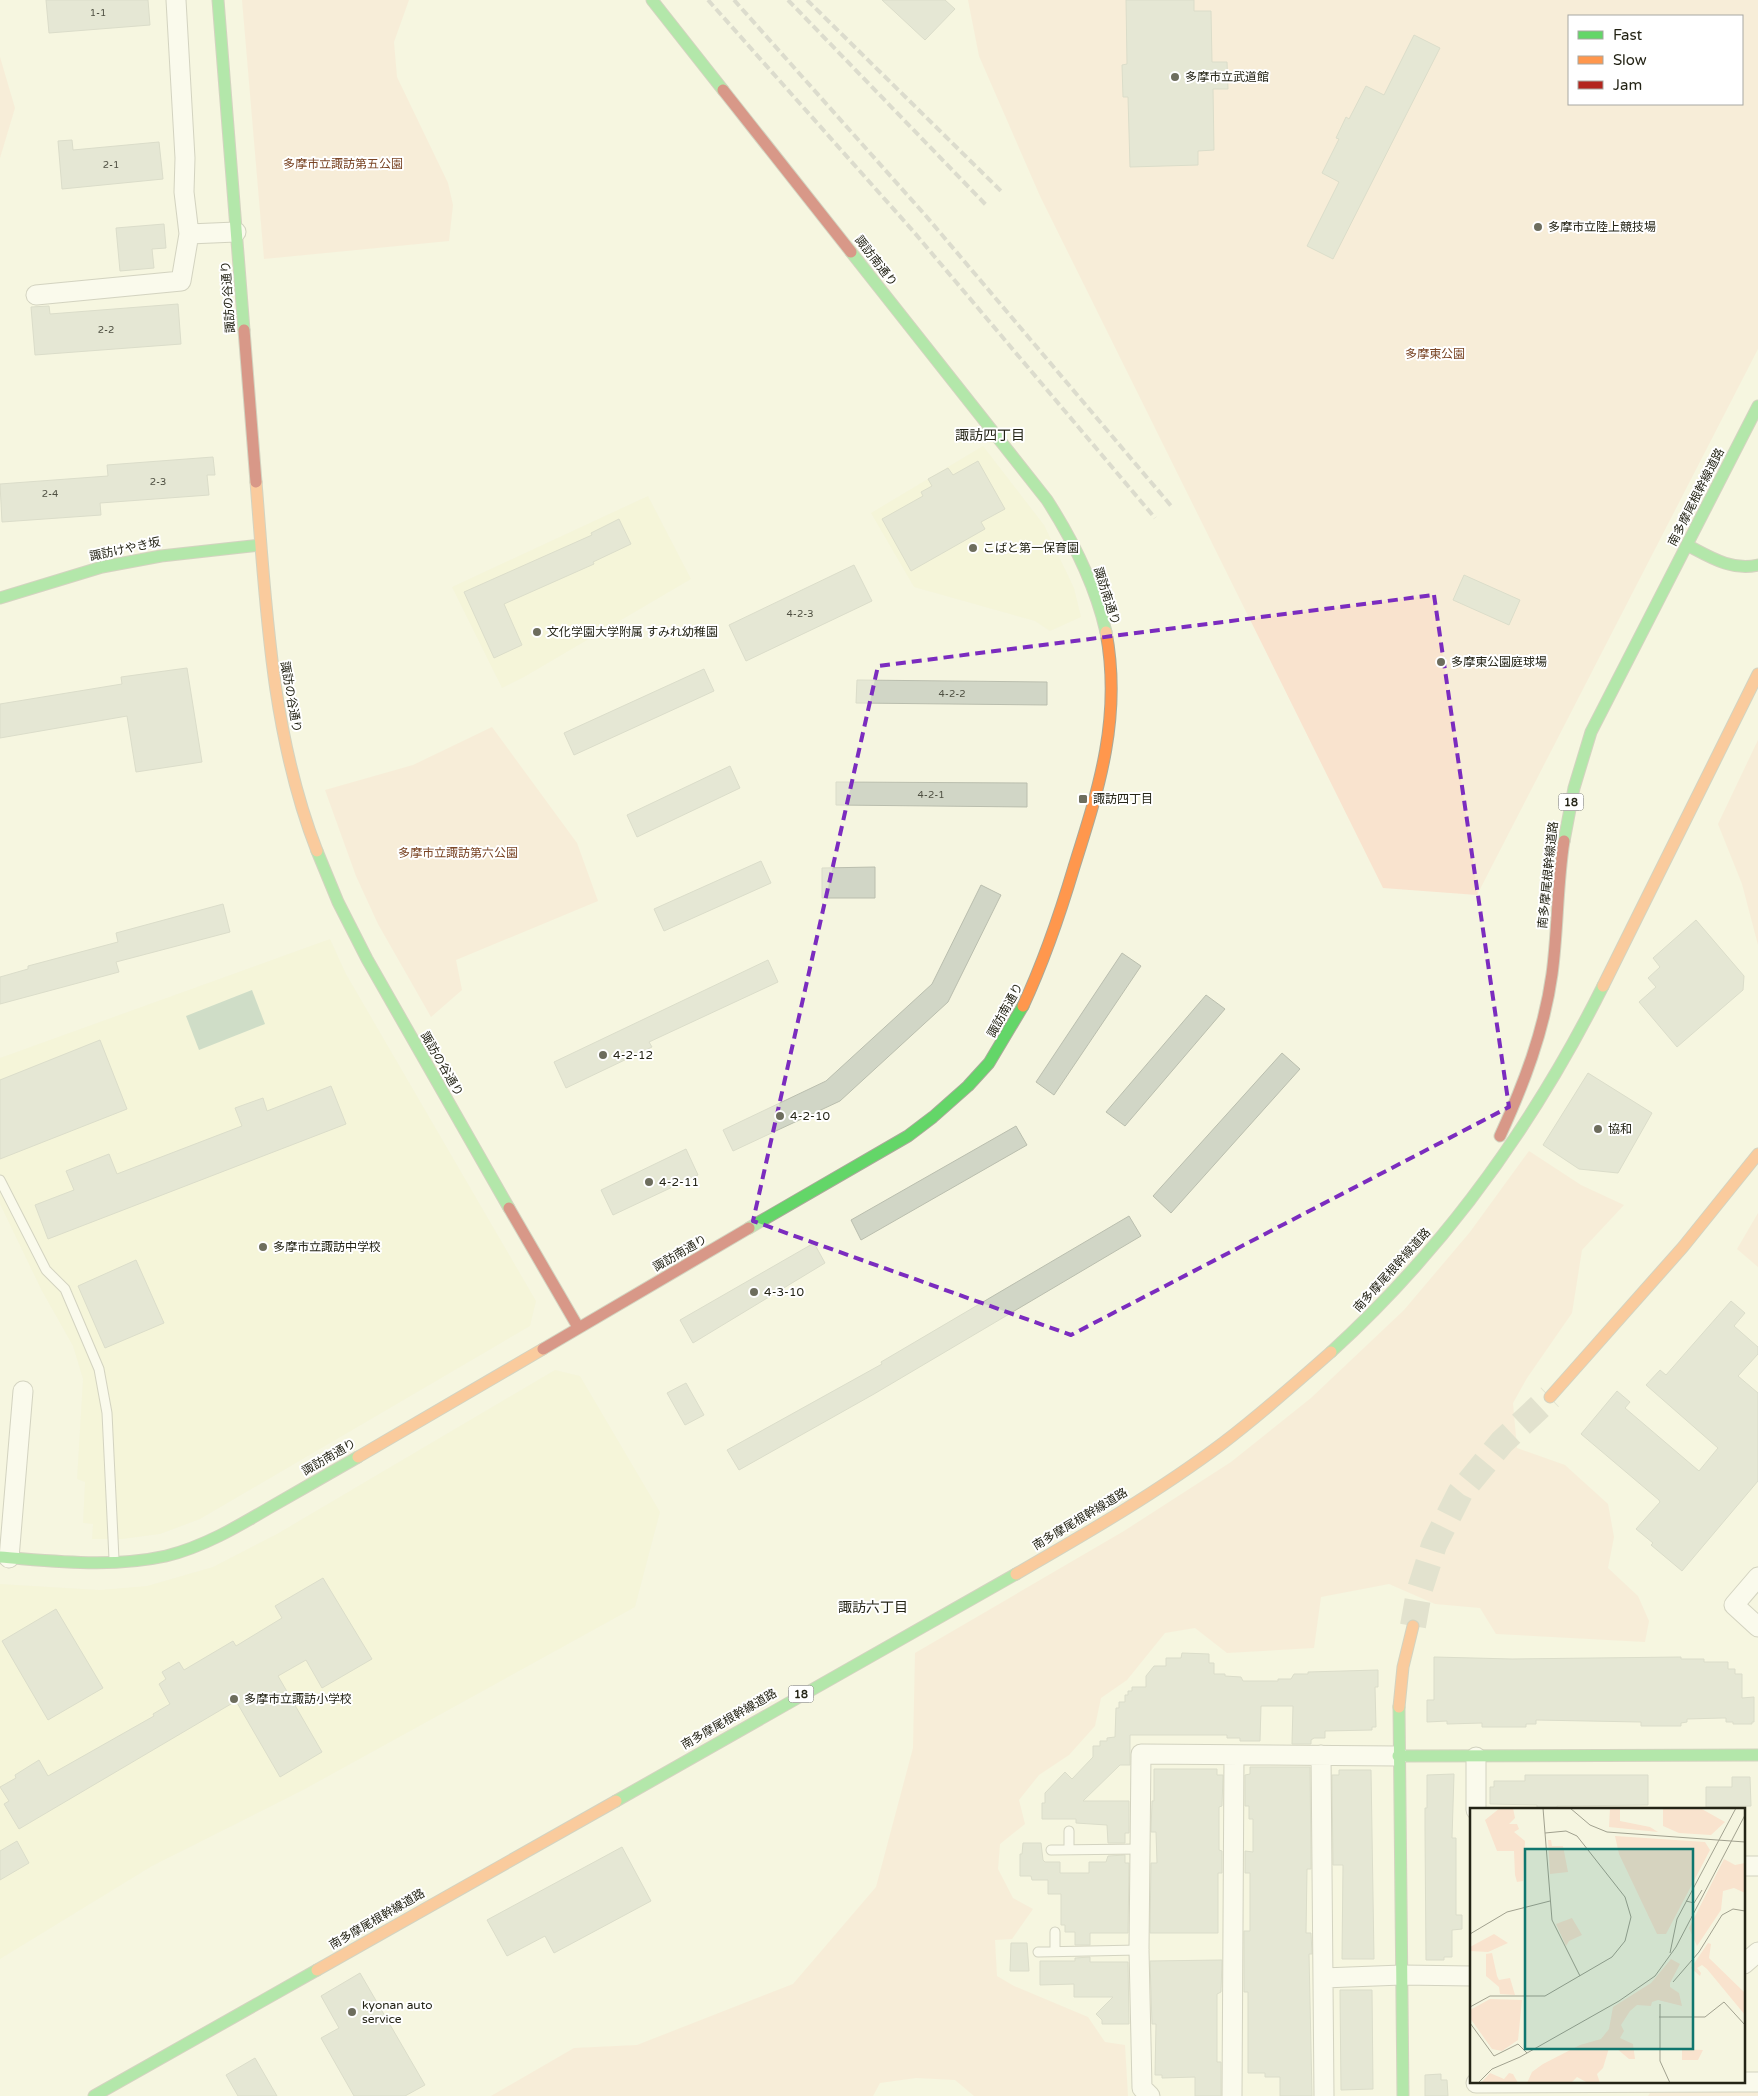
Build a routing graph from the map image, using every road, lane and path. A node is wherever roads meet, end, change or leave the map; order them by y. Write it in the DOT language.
graph roads {
  1 [pos="176,0"];
  2 [pos="218,0"];
  3 [pos="652,0"];
  4 [pos="236,232"];
  5 [pos="189,234"];
  6 [pos="36,295"];
  7 [pos="1758,406"];
  8 [pos="260,545"];
  9 [pos="1687,545"];
  10 [pos="1758,565"];
  11 [pos="0,598"];
  12 [pos="1758,674"];
  13 [pos="1758,1154"];
  14 [pos="0,1180"];
  15 [pos="1454,1221"];
  16 [pos="578,1327"];
  17 [pos="23,1391"];
  18 [pos="1550,1398"];
  19 [pos="5,1557"];
  20 [pos="114,1562"];
  21 [pos="1758,1577"];
  22 [pos="1413,1626"];
  23 [pos="1758,1626"];
  24 [pos="1234,1755"];
  25 [pos="1321,1755"];
  26 [pos="1758,1755"];
  27 [pos="1398,1756"];
  28 [pos="1476,1757"];
  29 [pos="1476,1808"];
  30 [pos="1069,1831"];
  31 [pos="1140,1849"];
  32 [pos="1051,1850"];
  33 [pos="1069,1850"];
  34 [pos="1055,1932"];
  35 [pos="1139,1950"];
  36 [pos="1055,1951"];
  37 [pos="1038,1952"];
  38 [pos="1758,1952"];
  39 [pos="1746,1962"];
  40 [pos="1402,1975"];
  41 [pos="1470,1976"];
  42 [pos="1324,1978"];
  43 [pos="1698,2084"];
  44 [pos="1476,2087"];
  45 [pos="1636,2087"];
  46 [pos="94,2096"];
  47 [pos="1150,2096"];
  48 [pos="1232,2096"];
  49 [pos="1324,2096"];
  50 [pos="1403,2096"];
  1 -- 5 [label="street"];
  2 -- 4 [label="street, 諏訪の谷通り"];
  3 -- 16 [label="street, 諏訪南通り"];
  4 -- 5 [label="street"];
  4 -- 8 [label="street, 諏訪の谷通り"];
  5 -- 6 [label="street"];
  7 -- 9 [label="street, 南多摩尾根幹線道路 / 18"];
  8 -- 11 [label="street, 諏訪けやき坂"];
  8 -- 16 [label="street, 諏訪の谷通り"];
  9 -- 10 [label="street"];
  9 -- 15 [label="street, 南多摩尾根幹線道路 / 18"];
  12 -- 15 [label="street, 南多摩尾根幹線道路 / 18"];
  13 -- 18 [label="street"];
  14 -- 20 [label="lane"];
  15 -- 46 [label="street, 南多摩尾根幹線道路 / 18"];
  16 -- 20 [label="street, 諏訪南通り"];
  17 -- 19 [label="street"];
  19 -- 20 [label="street, 諏訪南通り"];
  21 -- 23 [label="street"];
  22 -- 27 [label="street"];
  24 -- 25 [label="street"];
  24 -- 31 [label="street"];
  24 -- 48 [label="street"];
  25 -- 27 [label="street"];
  25 -- 42 [label="street"];
  26 -- 28 [label="street"];
  27 -- 28 [label="street"];
  27 -- 40 [label="street"];
  28 -- 29 [label="street"];
  30 -- 33 [label="lane"];
  31 -- 33 [label="lane"];
  31 -- 35 [label="street"];
  32 -- 33 [label="lane"];
  34 -- 36 [label="lane"];
  35 -- 36 [label="lane"];
  35 -- 47 [label="street"];
  36 -- 37 [label="lane"];
  38 -- 39 [label="street"];
  40 -- 41 [label="street"];
  40 -- 42 [label="street"];
  40 -- 50 [label="street"];
  42 -- 49 [label="street"];
  43 -- 45 [label="street"];
  44 -- 45 [label="street"];
}
